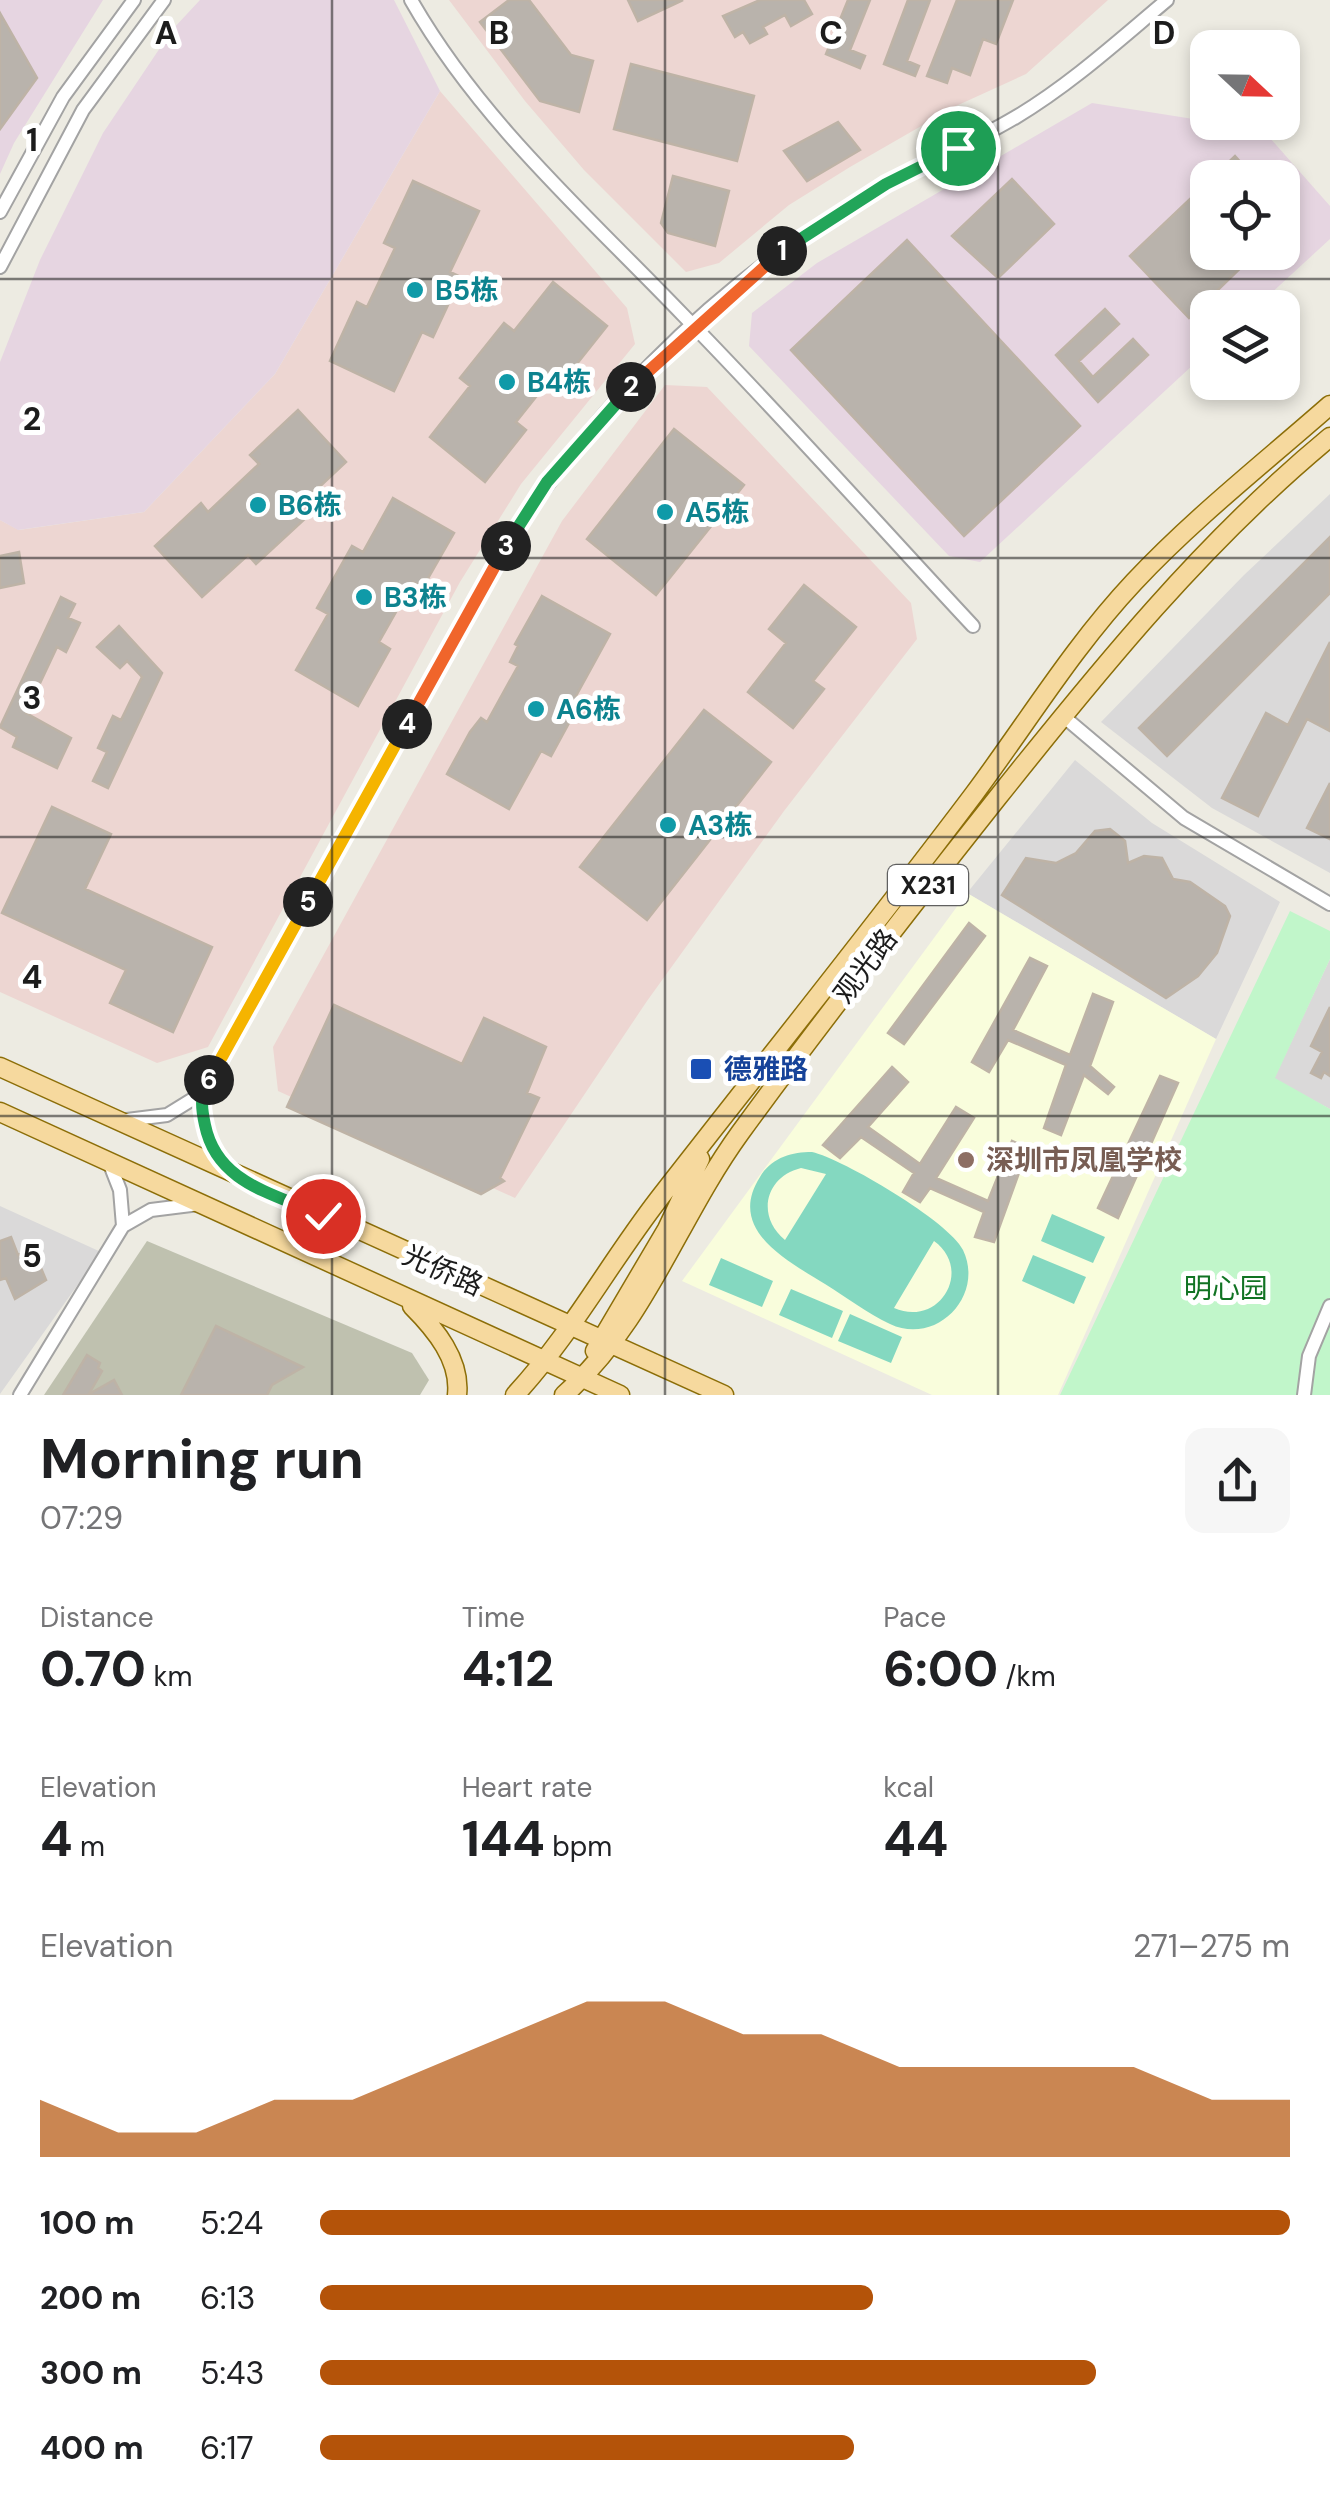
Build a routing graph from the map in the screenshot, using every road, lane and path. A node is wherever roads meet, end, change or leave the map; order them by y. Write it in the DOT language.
graph roads {
  1 [pos="134,0"];
  2 [pos="164,0"];
  3 [pos="411,0"];
  4 [pos="1167,0"];
  5 [pos="0,212"];
  6 [pos="0,267"];
  7 [pos="694,326"];
  8 [pos="1330,404"];
  9 [pos="1330,437"];
  10 [pos="973,626"];
  11 [pos="1063,716"];
  12 [pos="1330,904"];
  13 [pos="0,1067"];
  14 [pos="201,1094"];
  15 [pos="0,1112"];
  16 [pos="119,1121"];
  17 [pos="711,1137"];
  18 [pos="109,1162"];
  19 [pos="226,1172"];
  20 [pos="202,1204"];
  21 [pos="123,1226"];
  22 [pos="401,1295"];
  23 [pos="1330,1306"];
  24 [pos="572,1328"];
  25 [pos="606,1343"];
  26 [pos="546,1361"];
  27 [pos="582,1379"];
  28 [pos="20,1395"];
  29 [pos="457,1395"];
  30 [pos="515,1395"];
  31 [pos="564,1395"];
  32 [pos="620,1395"];
  33 [pos="724,1395"];
  34 [pos="1304,1395"];
  1 -- 5 [label="street"];
  2 -- 6 [label="street"];
  3 -- 7 [label="street"];
  4 -- 7 [label="street"];
  7 -- 10 [label="street"];
  7 -- 14 [label="street"];
  8 -- 17 [label="main road, 观光路 / X231"];
  9 -- 11 [label="main road, 观光路 / X231"];
  11 -- 12 [label="street"];
  11 -- 25 [label="main road, 观光路 / X231"];
  13 -- 16 [label="main road, 光侨路"];
  14 -- 16 [label="street"];
  14 -- 19 [label="street"];
  15 -- 18 [label="main road, 光侨路"];
  16 -- 19 [label="main road, 光侨路"];
  17 -- 24 [label="main road, 观光路 / X231"];
  17 -- 25 [label="main road"];
  18 -- 20 [label="main road, 光侨路"];
  18 -- 21 [label="street"];
  19 -- 24 [label="main road, 光侨路"];
  20 -- 21 [label="street"];
  20 -- 22 [label="main road, 光侨路"];
  21 -- 28 [label="street"];
  22 -- 26 [label="main road, 光侨路"];
  22 -- 29 [label="main road"];
  23 -- 34 [label="street"];
  24 -- 25 [label="main road, 光侨路"];
  24 -- 26 [label="main road, X231"];
  25 -- 27 [label="main road, 观光路 / X231"];
  25 -- 33 [label="main road, 光侨路"];
  26 -- 27 [label="main road, 光侨路"];
  26 -- 30 [label="main road, X231"];
  27 -- 31 [label="main road, 观光路 / X231"];
  27 -- 32 [label="main road, 光侨路"];
}
